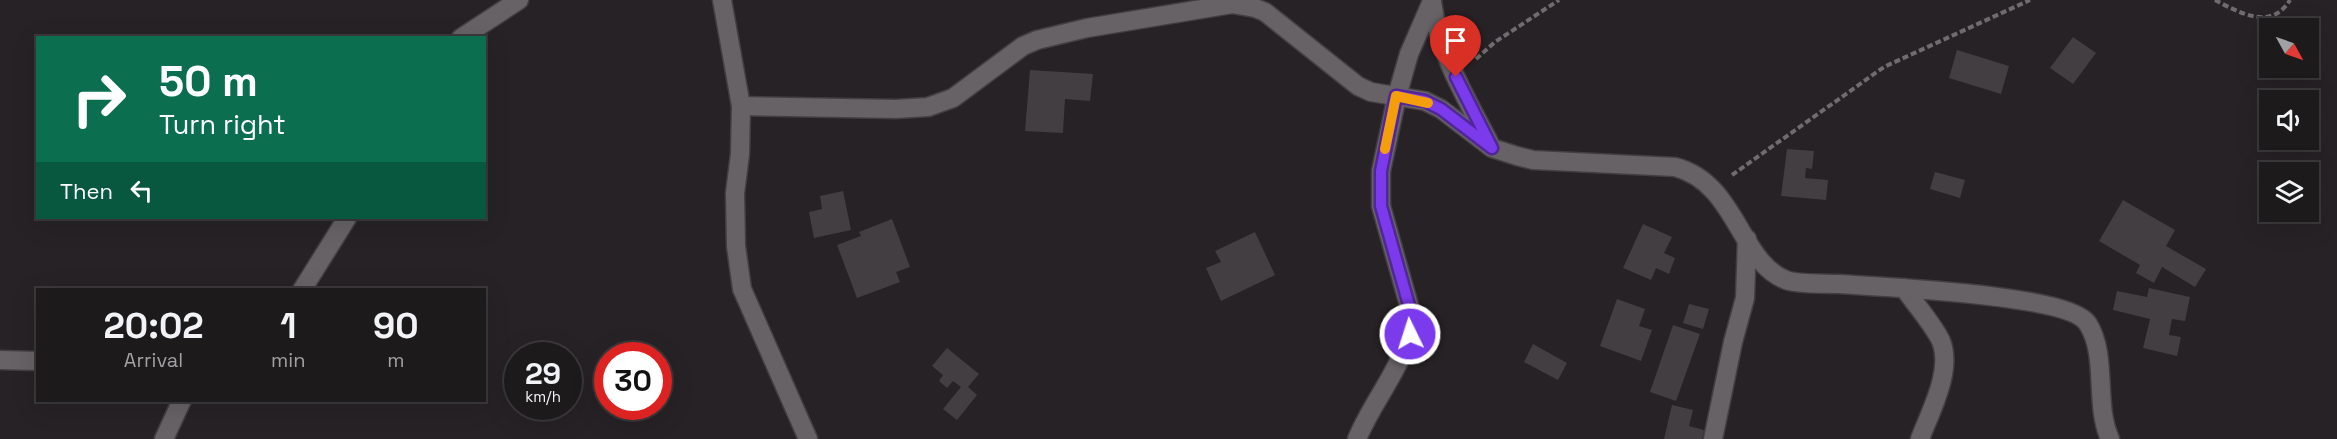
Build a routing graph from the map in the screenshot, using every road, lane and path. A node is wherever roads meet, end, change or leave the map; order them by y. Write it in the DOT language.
graph roads {
  1 [pos="519,0"];
  2 [pos="722,0"];
  3 [pos="1432,0"];
  4 [pos="1559,0"];
  5 [pos="2030,0"];
  6 [pos="2214,0"];
  7 [pos="2290,0"];
  8 [pos="464,36"];
  9 [pos="1456,77"];
  10 [pos="1396,96"];
  11 [pos="741,106"];
  12 [pos="1492,148"];
  13 [pos="1713,189"];
  14 [pos="346,219"];
  15 [pos="1747,239"];
  16 [pos="303,288"];
  17 [pos="1904,288"];
  18 [pos="0,360"];
  19 [pos="36,362"];
  20 [pos="181,402"];
  21 [pos="164,439"];
  22 [pos="808,439"];
  23 [pos="1357,439"];
  24 [pos="1713,439"];
  25 [pos="1920,439"];
  26 [pos="2110,439"];
  1 -- 8 [label="street"];
  2 -- 11 [label="street"];
  3 -- 9 [label="street"];
  3 -- 10 [label="street"];
  4 -- 9 [label="path"];
  5 -- 13 [label="path"];
  6 -- 7 [label="path"];
  9 -- 12 [label="street"];
  10 -- 11 [label="street"];
  10 -- 12 [label="street"];
  10 -- 23 [label="street"];
  11 -- 22 [label="street"];
  12 -- 13 [label="street"];
  13 -- 15 [label="street"];
  14 -- 16 [label="street"];
  15 -- 17 [label="street"];
  15 -- 24 [label="street"];
  17 -- 25 [label="street"];
  17 -- 26 [label="street"];
  18 -- 19 [label="street"];
  20 -- 21 [label="street"];
}
